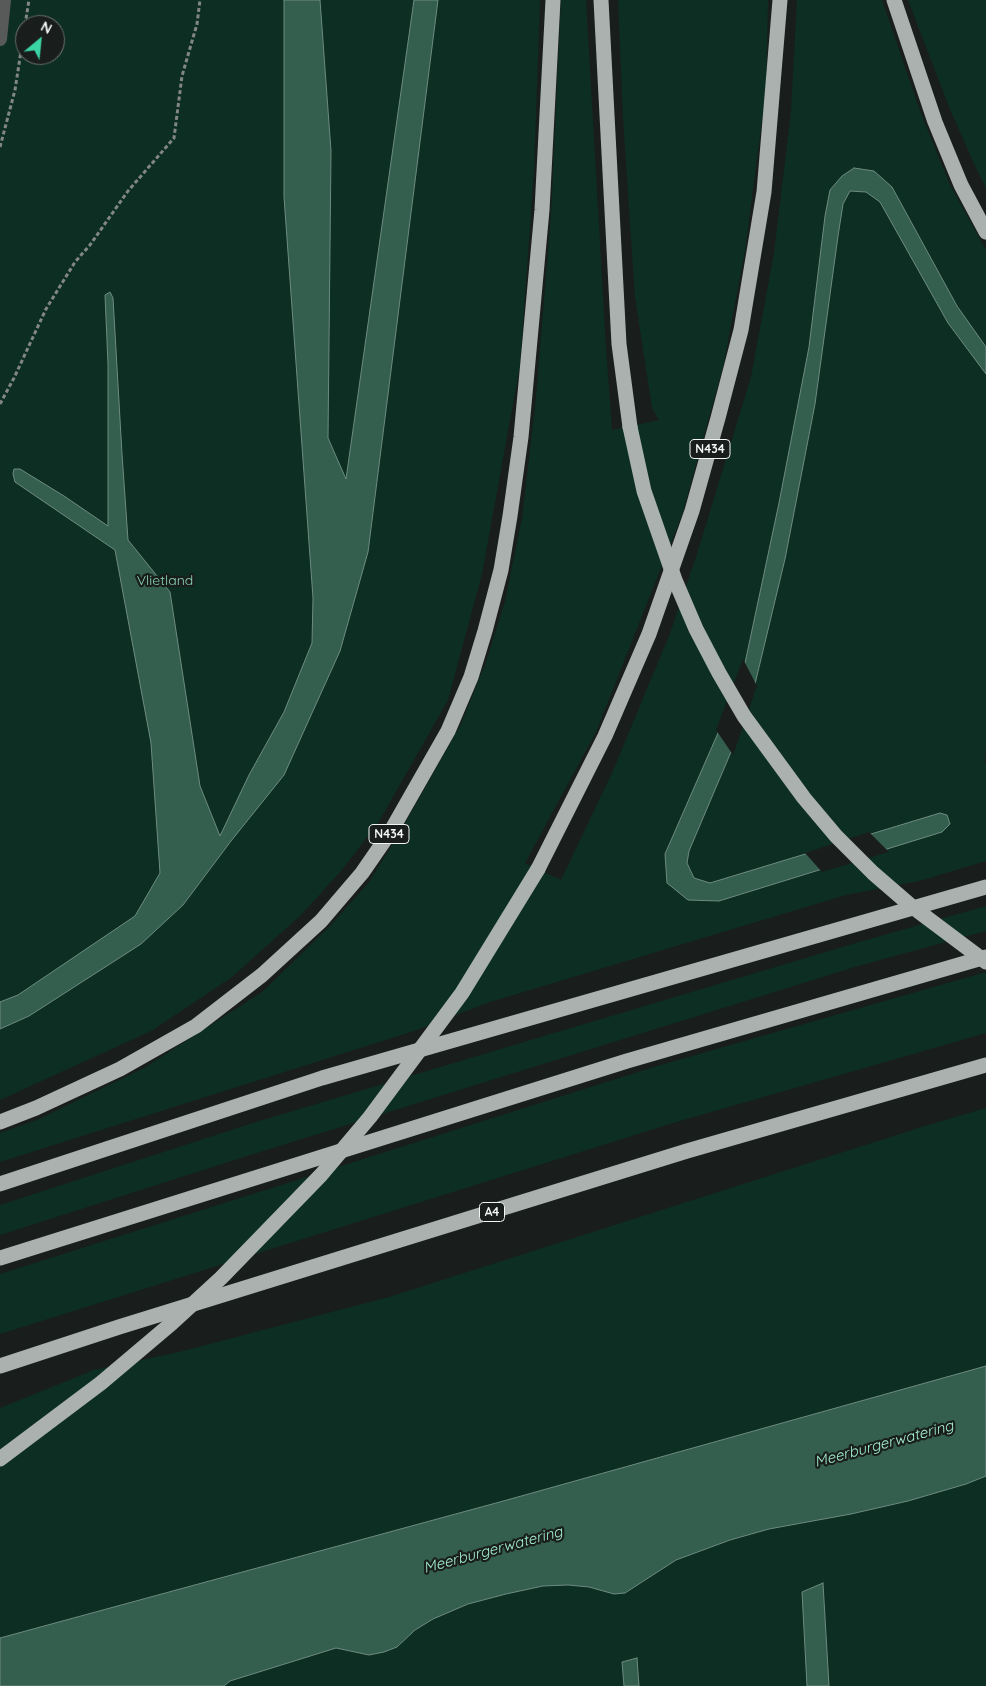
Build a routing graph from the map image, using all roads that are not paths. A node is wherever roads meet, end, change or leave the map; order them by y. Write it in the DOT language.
graph roads {
  1 [pos="4,0"];
  2 [pos="554,0"];
  3 [pos="601,0"];
  4 [pos="780,0"];
  5 [pos="894,0"];
  6 [pos="0,39"];
  7 [pos="986,232"];
  8 [pos="986,887"];
  9 [pos="986,957"];
  10 [pos="986,962"];
  11 [pos="986,1065"];
  12 [pos="0,1122"];
  13 [pos="0,1184"];
  14 [pos="0,1258"];
  15 [pos="0,1366"];
  16 [pos="0,1459"];
  1 -- 6 [label="street"];
  2 -- 12 [label="highway, N434"];
  3 -- 10 [label="highway, bridge"];
  4 -- 16 [label="highway, N434, bridge"];
  5 -- 7 [label="highway"];
  8 -- 13 [label="highway"];
  9 -- 14 [label="highway"];
  11 -- 15 [label="highway, A4"];
}
